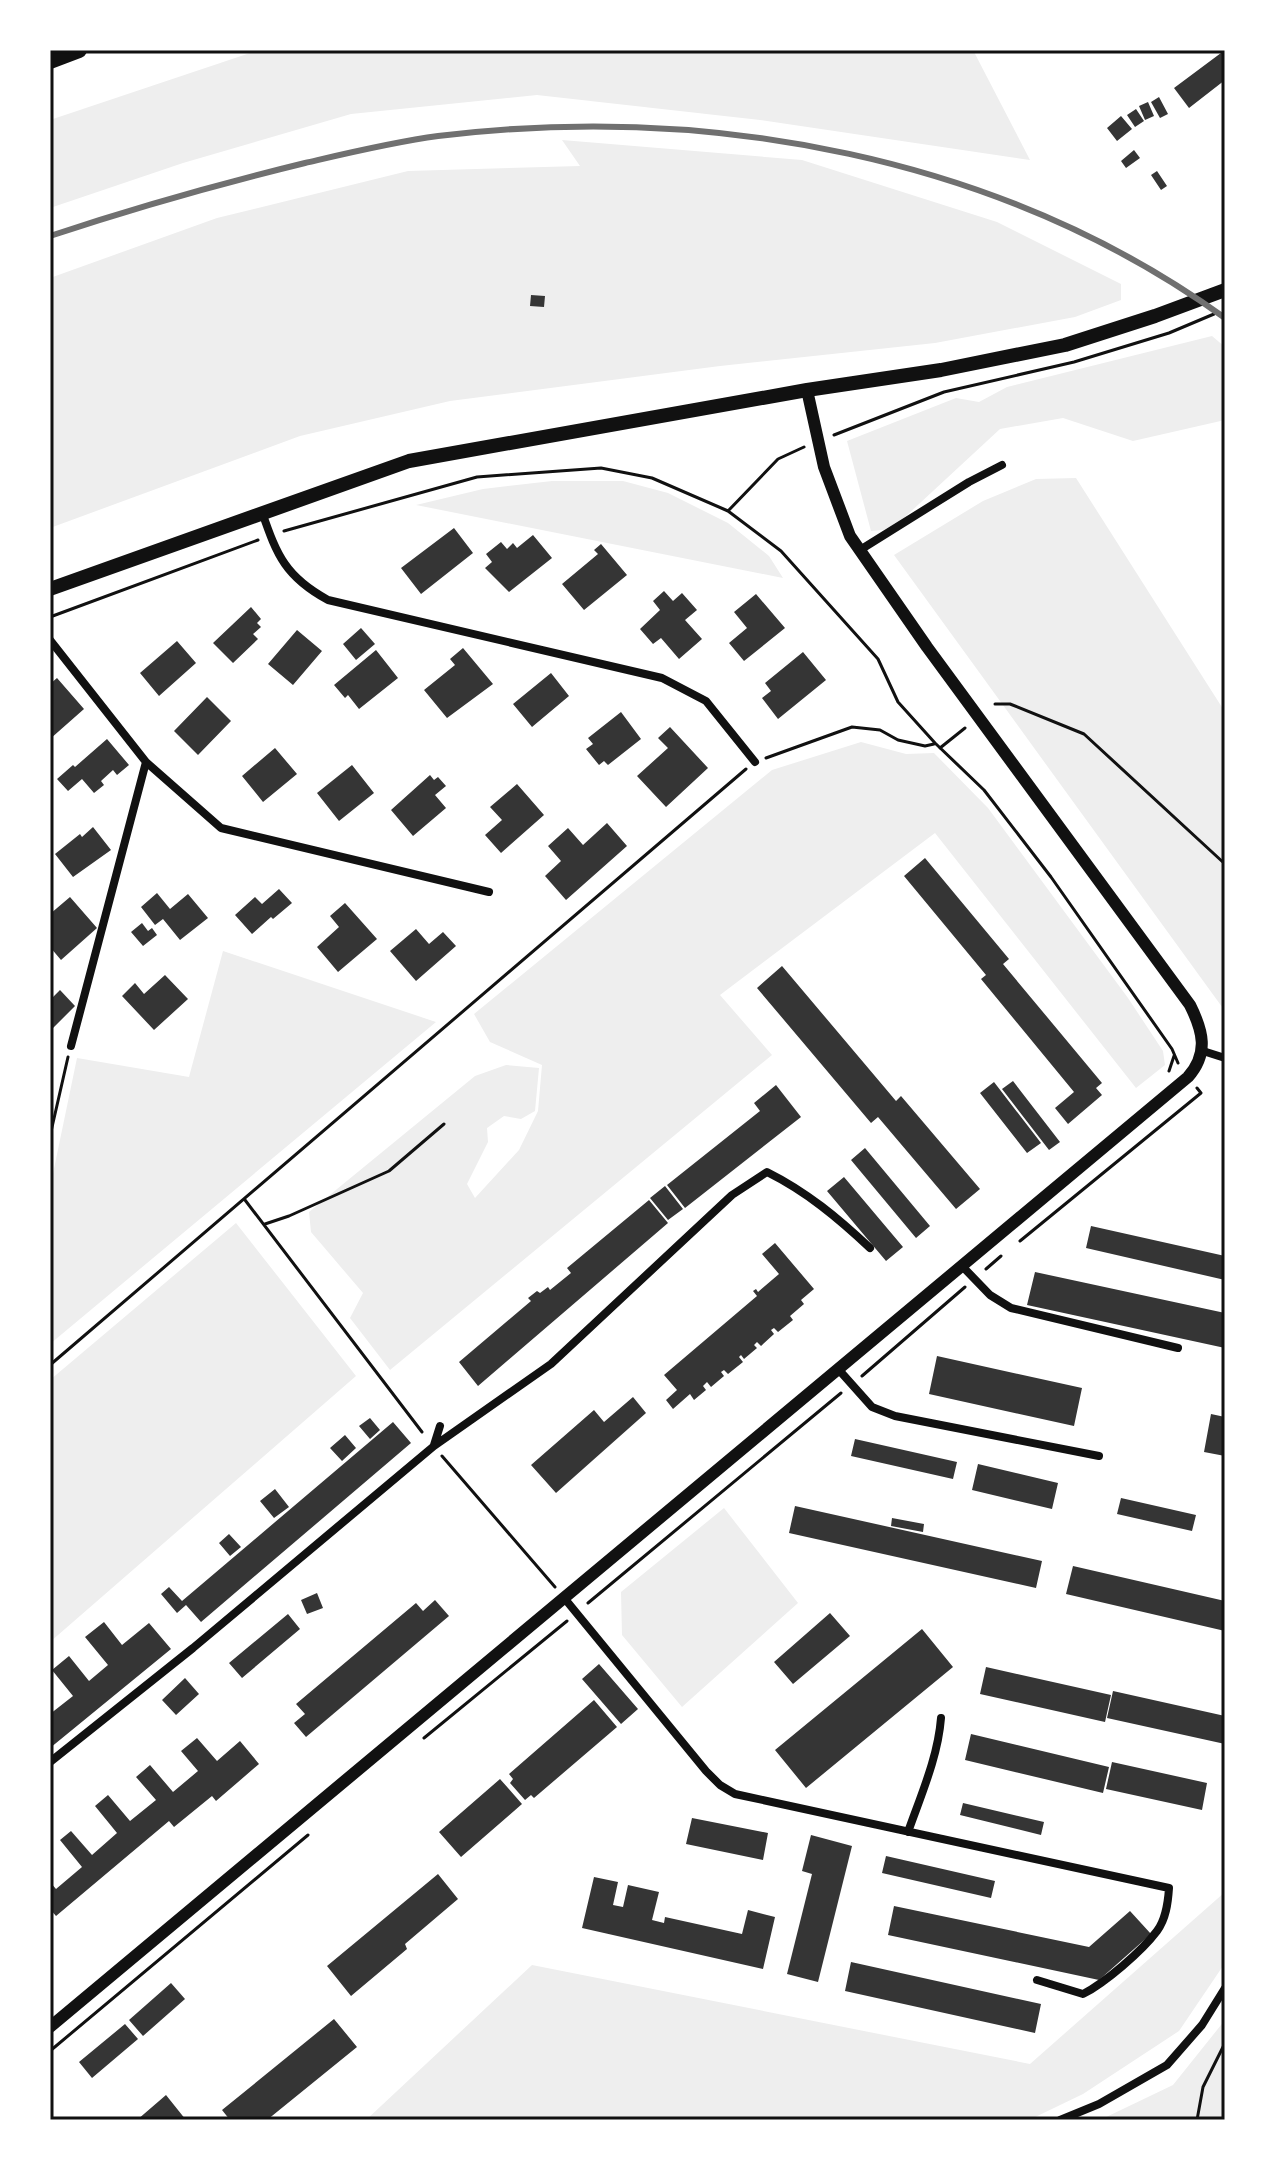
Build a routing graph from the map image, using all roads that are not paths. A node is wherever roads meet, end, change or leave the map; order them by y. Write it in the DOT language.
graph roads {
  1 [pos="79,50"];
  2 [pos="50,61"];
  3 [pos="1225,290"];
  4 [pos="807,390"];
  5 [pos="1002,465"];
  6 [pos="262,512"];
  7 [pos="860,550"];
  8 [pos="50,589"];
  9 [pos="50,640"];
  10 [pos="146,762"];
  11 [pos="755,762"];
  12 [pos="489,892"];
  13 [pos="71,1046"];
  14 [pos="1203,1051"];
  15 [pos="1225,1058"];
  16 [pos="870,1248"];
  17 [pos="962,1266"];
  18 [pos="1178,1348"];
  19 [pos="839,1370"];
  20 [pos="440,1426"];
  21 [pos="434,1446"];
  22 [pos="1099,1456"];
  23 [pos="565,1599"];
  24 [pos="941,1718"];
  25 [pos="50,1762"];
  26 [pos="908,1832"];
  27 [pos="1037,1980"];
  28 [pos="1225,1988"];
  29 [pos="50,2027"];
  30 [pos="1060,2120"];
  1 -- 2 [label="highway"];
  3 -- 4 [label="main road"];
  4 -- 6 [label="main road"];
  4 -- 7 [label="street"];
  5 -- 7 [label="street"];
  6 -- 8 [label="main road"];
  6 -- 11 [label="street"];
  7 -- 14 [label="street"];
  9 -- 10 [label="street"];
  10 -- 12 [label="street"];
  10 -- 13 [label="street"];
  14 -- 15 [label="street"];
  14 -- 17 [label="street"];
  16 -- 21 [label="street"];
  17 -- 18 [label="street"];
  17 -- 19 [label="street"];
  19 -- 22 [label="street"];
  19 -- 23 [label="street"];
  20 -- 21 [label="street"];
  21 -- 25 [label="street"];
  23 -- 26 [label="street"];
  23 -- 29 [label="street"];
  24 -- 26 [label="street"];
  26 -- 27 [label="street"];
  28 -- 30 [label="street"];
}
